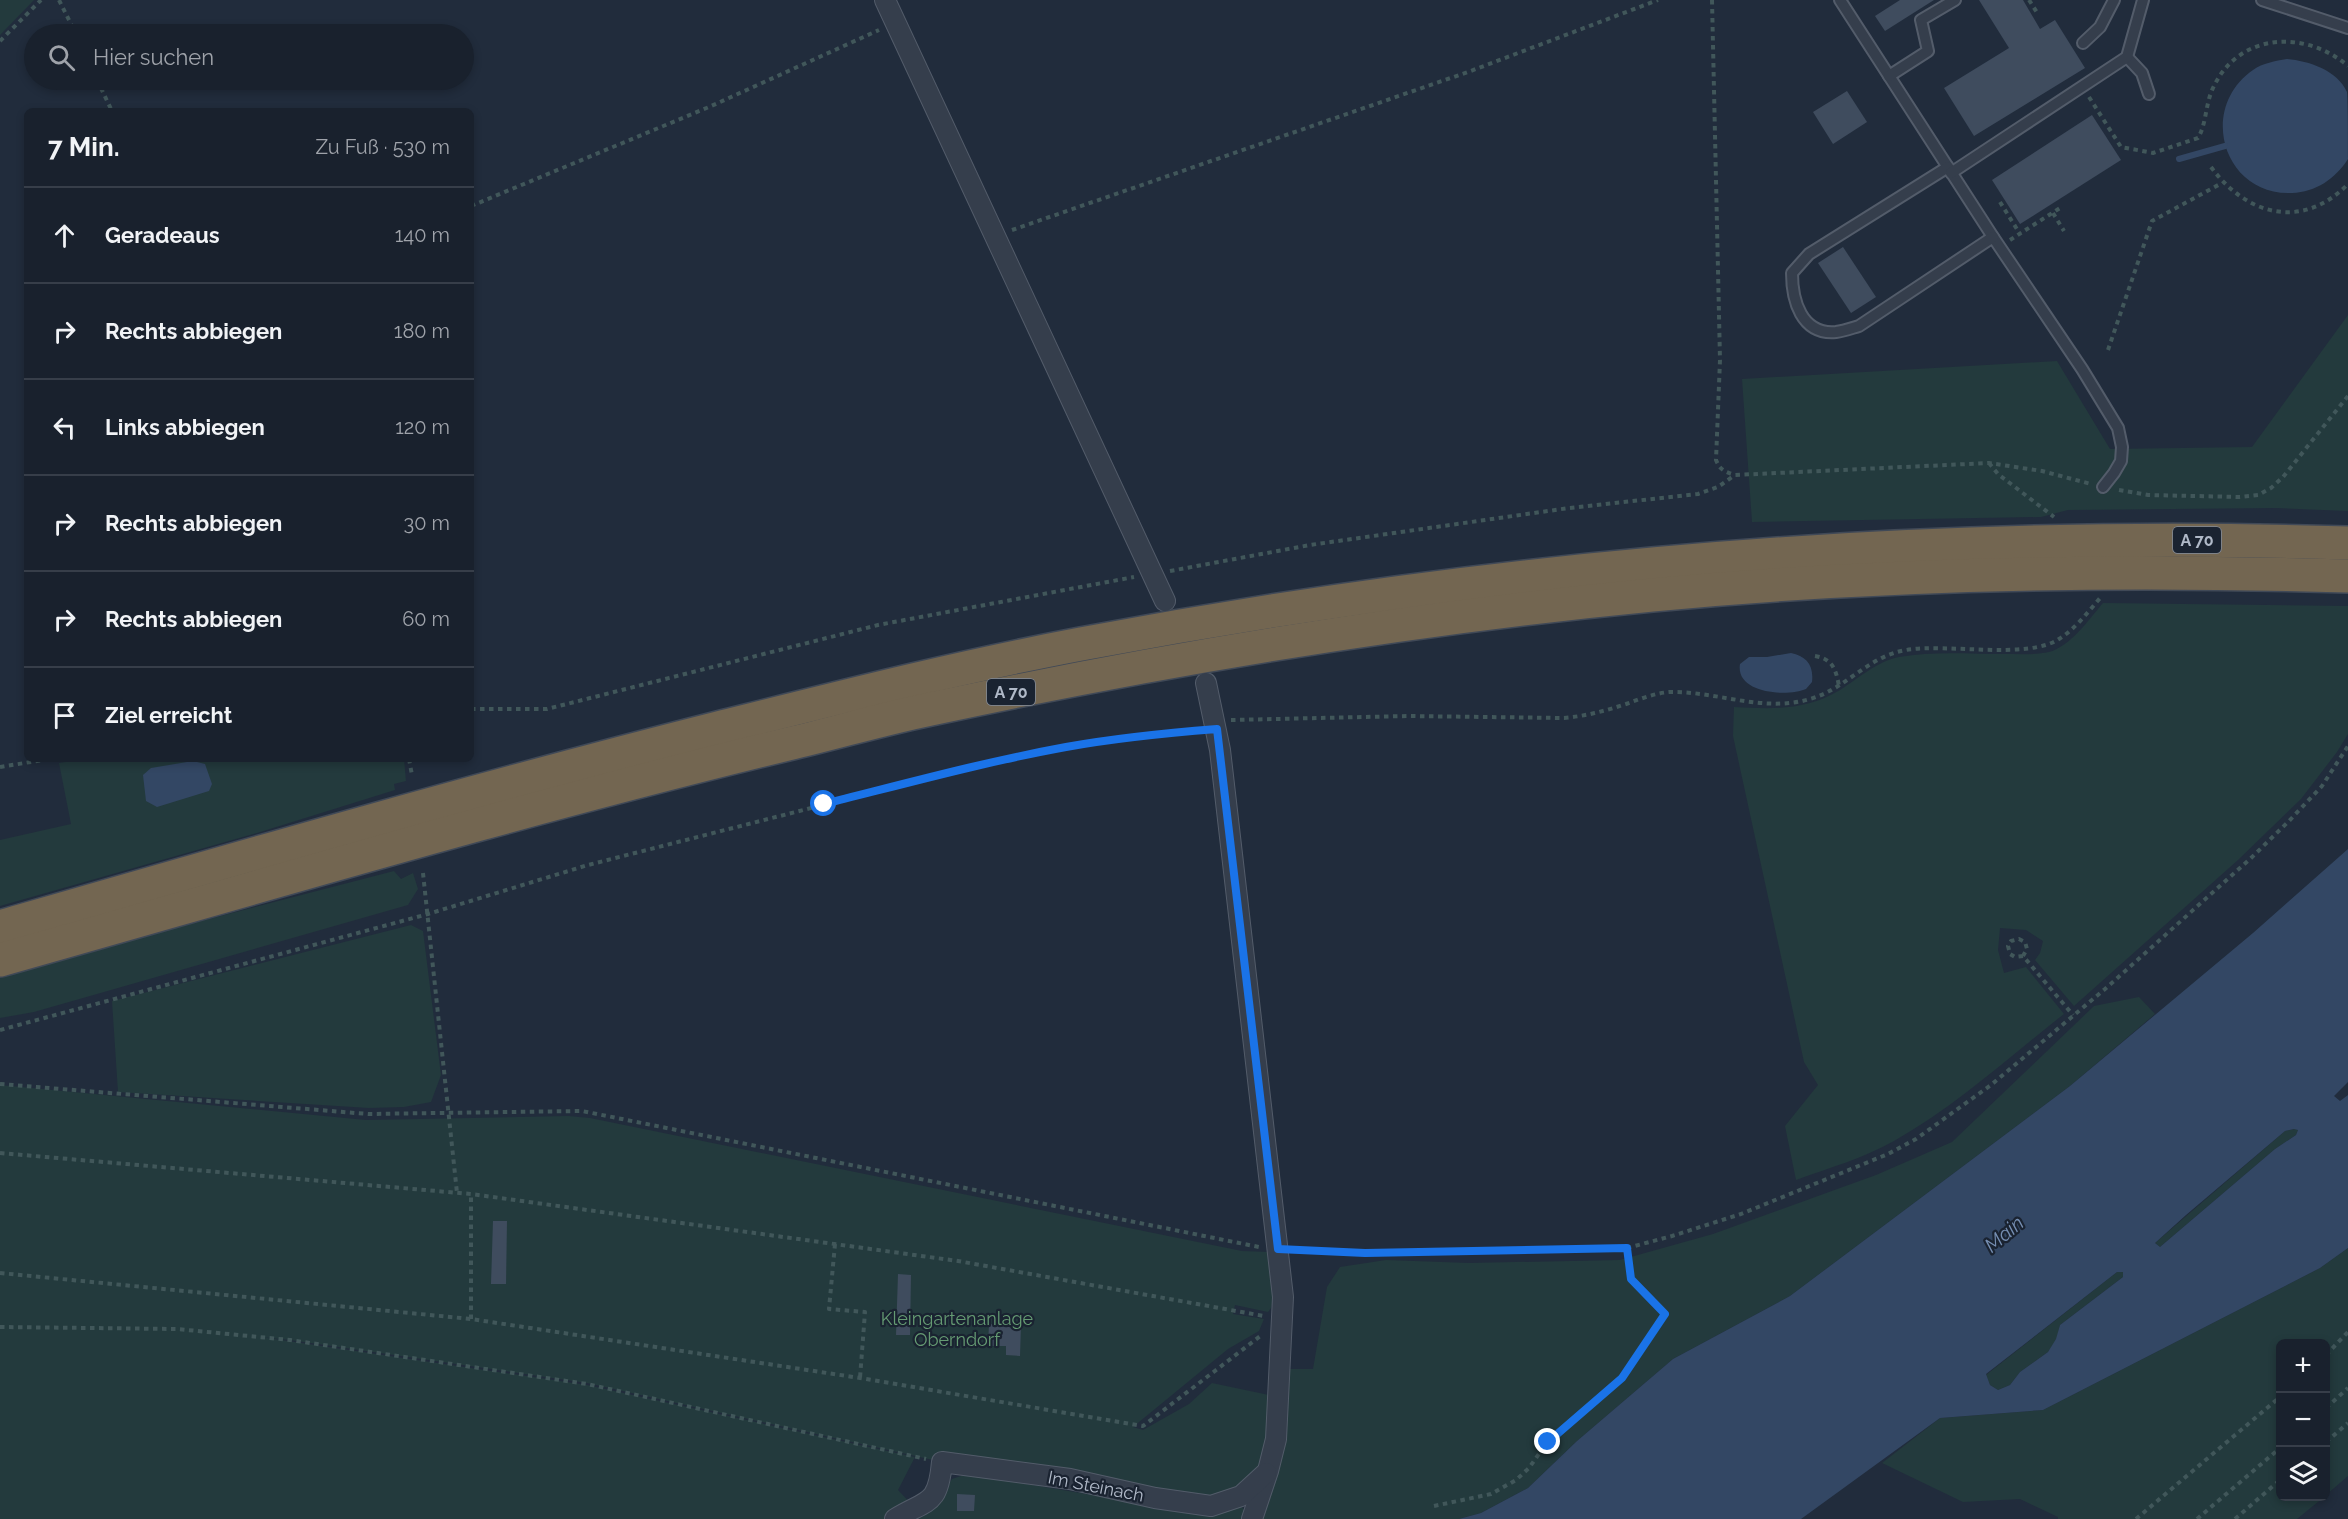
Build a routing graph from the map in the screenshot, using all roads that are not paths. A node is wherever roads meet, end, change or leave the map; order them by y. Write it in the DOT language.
graph roads {
  1 [pos="885,0"];
  2 [pos="1840,0"];
  3 [pos="1954,0"];
  4 [pos="2114,0"];
  5 [pos="2143,0"];
  6 [pos="2262,0"];
  7 [pos="2348,28"];
  8 [pos="2083,43"];
  9 [pos="2127,57"];
  10 [pos="1889,76"];
  11 [pos="2149,94"];
  12 [pos="1949,170"];
  13 [pos="1993,237"];
  14 [pos="2103,487"];
  15 [pos="2348,543"];
  16 [pos="2049,544"];
  17 [pos="2348,576"];
  18 [pos="1165,601"];
  19 [pos="1206,683"];
  20 [pos="0,927"];
  21 [pos="0,960"];
  22 [pos="1268,1471"];
  23 [pos="895,1519"];
  24 [pos="1252,1519"];
  1 -- 18 [label="street"];
  2 -- 10 [label="lane"];
  3 -- 10 [label="lane"];
  4 -- 8 [label="lane"];
  5 -- 9 [label="lane"];
  6 -- 7 [label="lane"];
  9 -- 11 [label="lane"];
  9 -- 12 [label="lane"];
  10 -- 12 [label="lane"];
  12 -- 13 [label="lane"];
  12 -- 13 [label="lane"];
  13 -- 14 [label="lane"];
  15 -- 16 [label="highway, A 70"];
  16 -- 17 [label="highway, A 70"];
  16 -- 20 [label="highway, A 70"];
  16 -- 21 [label="highway, A 70"];
  19 -- 22 [label="street"];
  22 -- 23 [label="street, Im Steinach"];
  22 -- 24 [label="street"];
}
